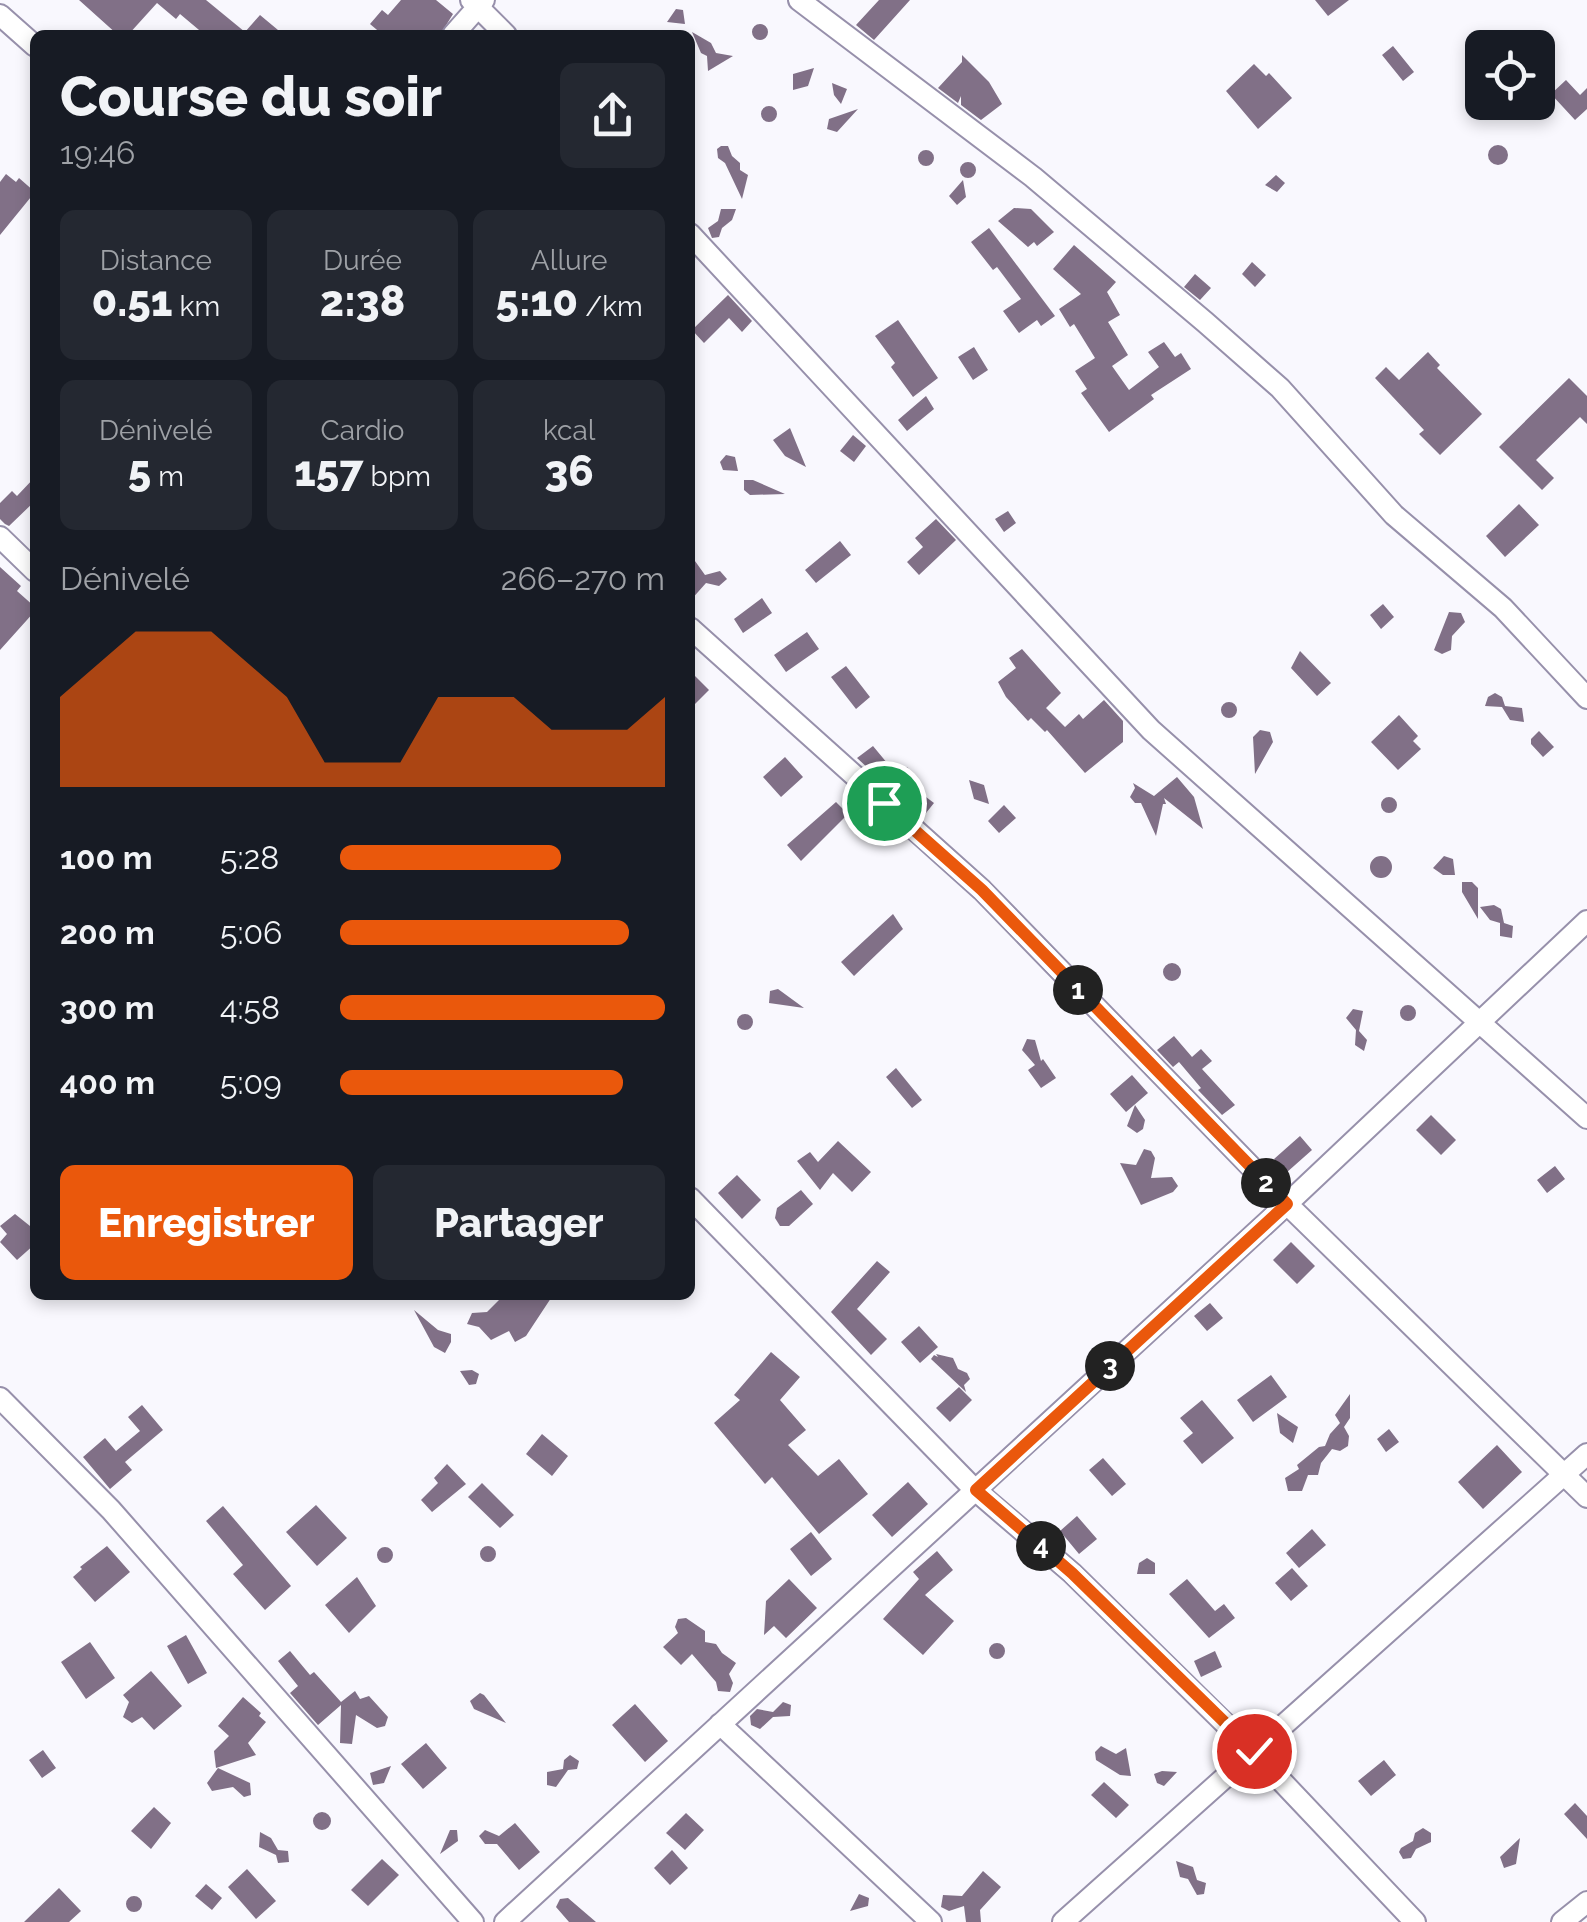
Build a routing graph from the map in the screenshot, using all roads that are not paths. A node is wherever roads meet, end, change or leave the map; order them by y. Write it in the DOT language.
graph roads {
  1 [pos="798,0"];
  2 [pos="478,2"];
  3 [pos="0,15"];
  4 [pos="456,30"];
  5 [pos="502,30"];
  6 [pos="30,42"];
  7 [pos="695,239"];
  8 [pos="0,537"];
  9 [pos="30,566"];
  10 [pos="695,632"];
  11 [pos="1587,698"];
  12 [pos="1587,921"];
  13 [pos="1479,1023"];
  14 [pos="1587,1118"];
  15 [pos="695,1203"];
  16 [pos="1287,1204"];
  17 [pos="0,1398"];
  18 [pos="1587,1454"];
  19 [pos="1566,1475"];
  20 [pos="976,1490"];
  21 [pos="1587,1497"];
  22 [pos="720,1724"];
  23 [pos="1254,1751"];
  24 [pos="1587,1902"];
  25 [pos="473,1922"];
  26 [pos="506,1922"];
  27 [pos="931,1922"];
  28 [pos="1063,1922"];
  29 [pos="1415,1922"];
  30 [pos="1562,1922"];
  1 -- 11 [label="street"];
  2 -- 4 [label="street"];
  2 -- 5 [label="street"];
  3 -- 6 [label="street"];
  7 -- 13 [label="street"];
  8 -- 9 [label="street"];
  10 -- 16 [label="street"];
  12 -- 13 [label="street"];
  13 -- 14 [label="street"];
  13 -- 16 [label="street"];
  15 -- 20 [label="street"];
  16 -- 19 [label="street"];
  16 -- 20 [label="street"];
  17 -- 25 [label="street"];
  18 -- 19 [label="street"];
  19 -- 21 [label="street"];
  19 -- 23 [label="street"];
  20 -- 22 [label="street"];
  20 -- 23 [label="street"];
  22 -- 26 [label="street"];
  22 -- 27 [label="street"];
  23 -- 28 [label="street"];
  23 -- 29 [label="street"];
  24 -- 30 [label="street"];
}
